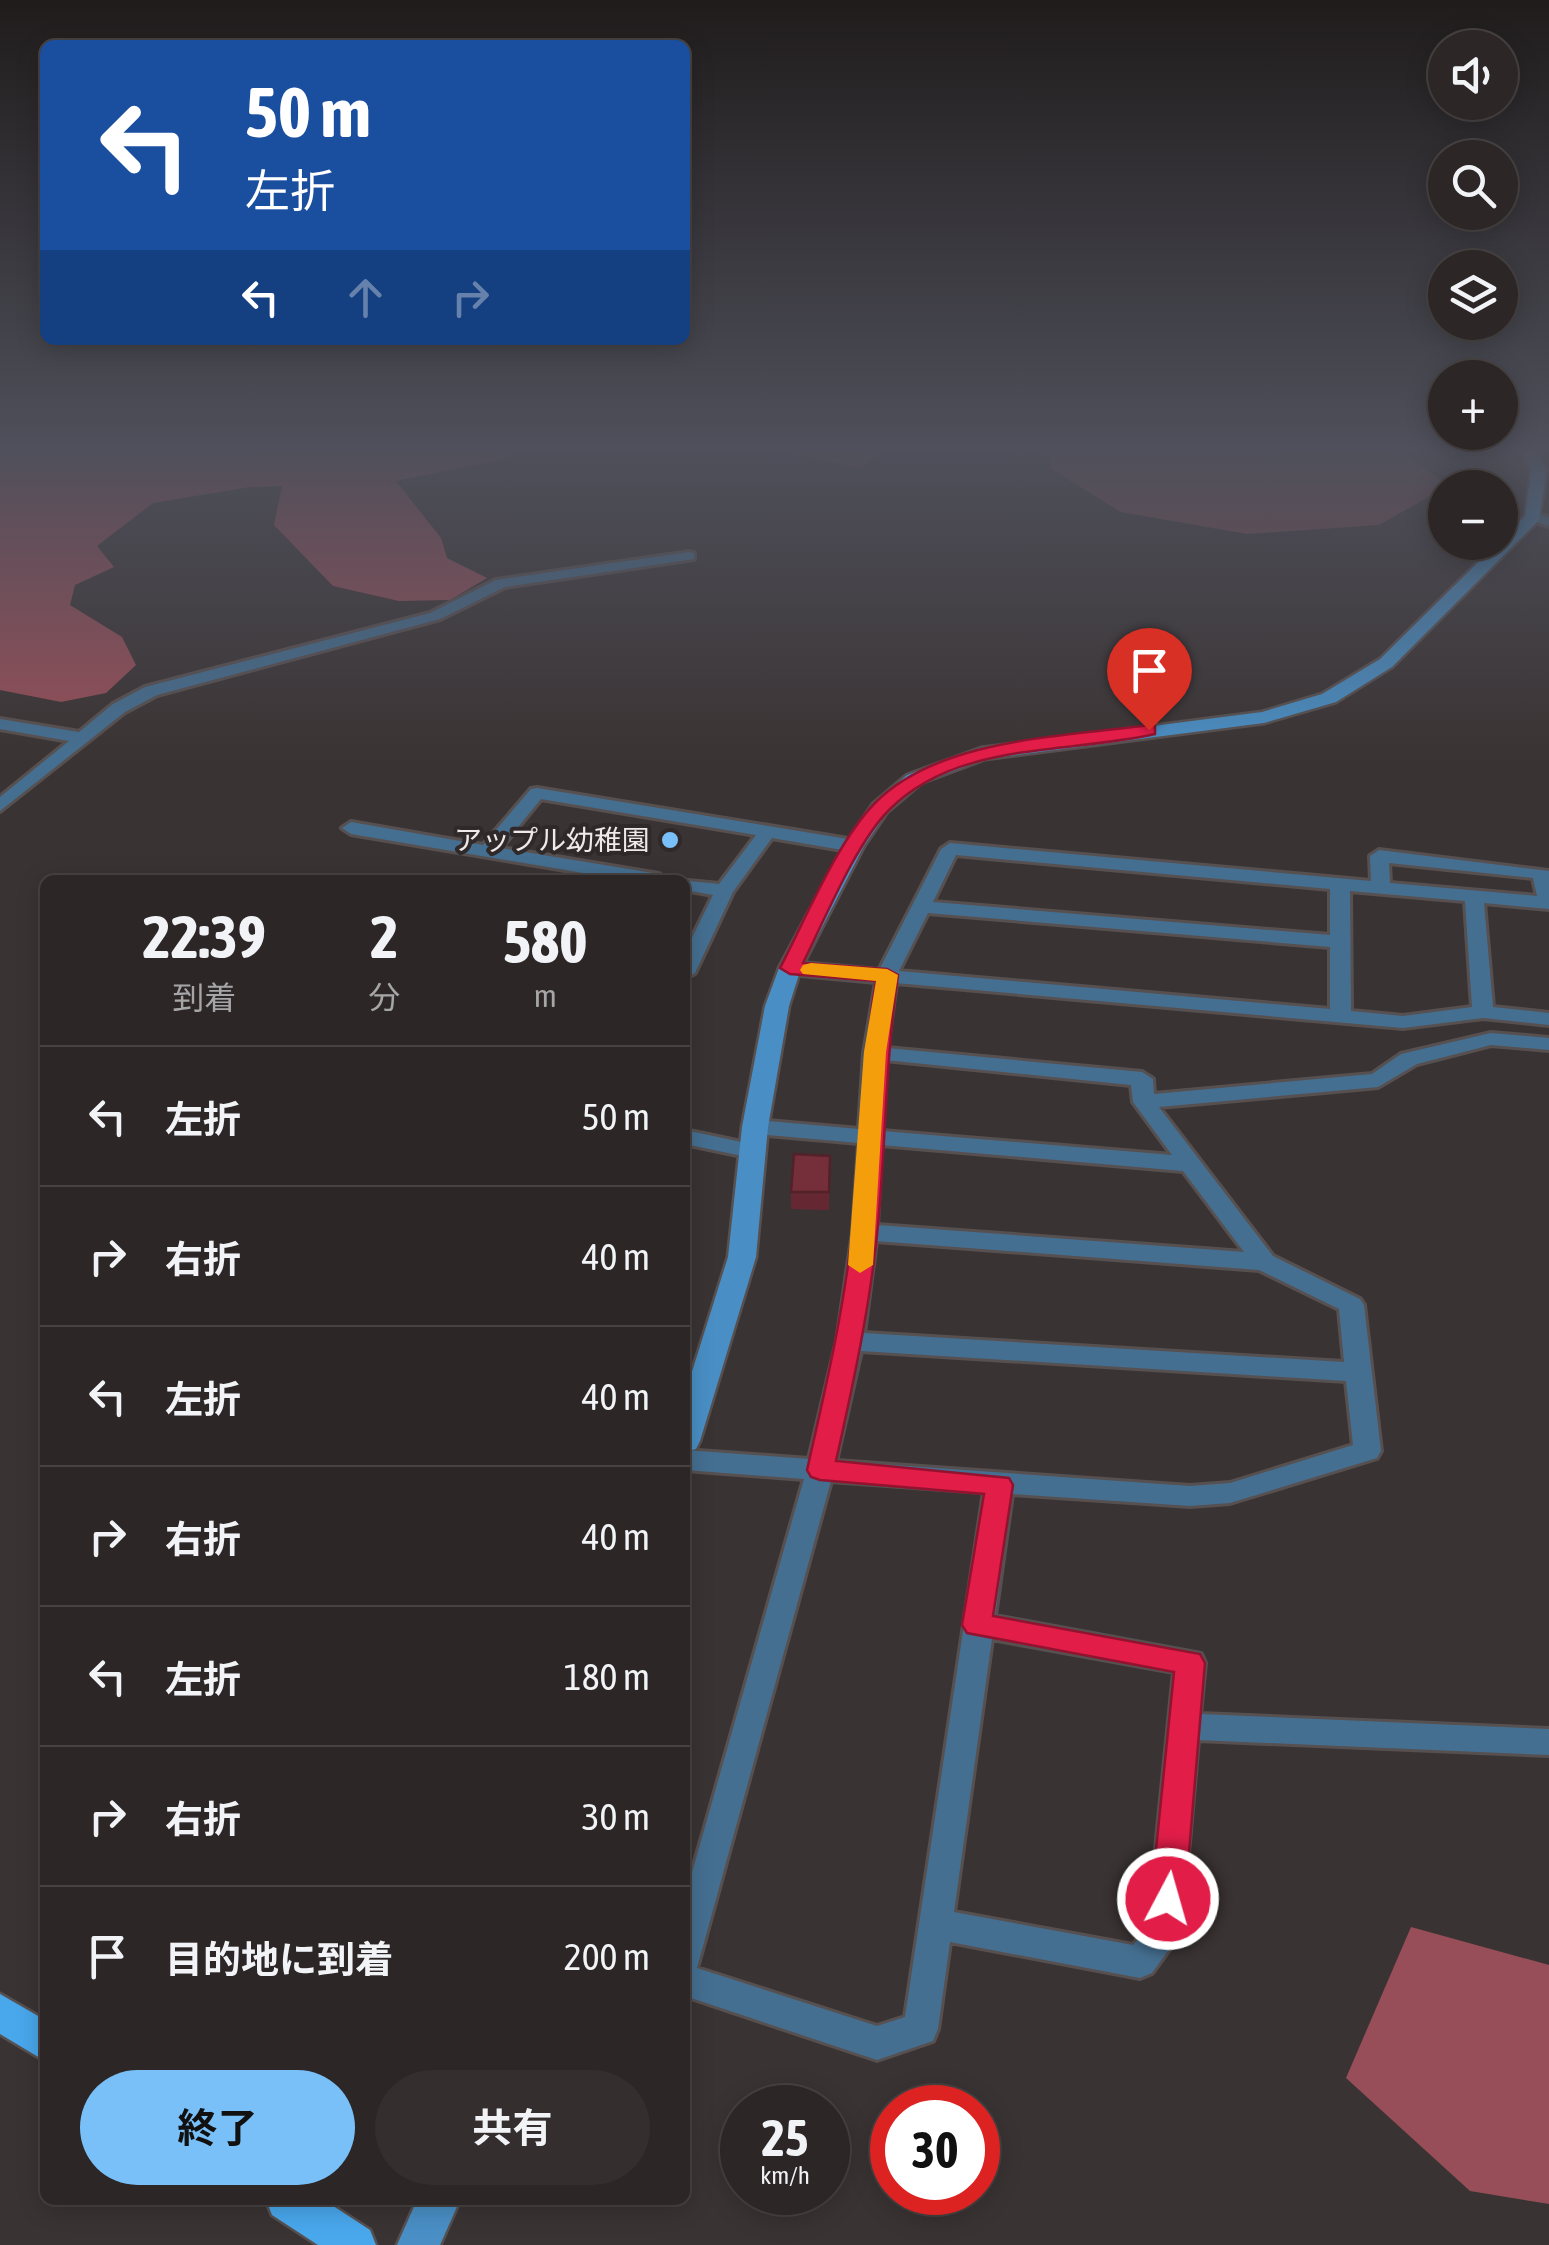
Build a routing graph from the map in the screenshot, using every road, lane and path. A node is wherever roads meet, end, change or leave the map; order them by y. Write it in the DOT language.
graph roads {
  1 [pos="1507,552"];
  2 [pos="689,556"];
  3 [pos="0,724"];
  4 [pos="82,738"];
  5 [pos="0,806"];
  6 [pos="351,828"];
  7 [pos="768,831"];
  8 [pos="854,846"];
  9 [pos="488,852"];
  10 [pos="628,875"];
  11 [pos="1340,882"];
  12 [pos="690,885"];
  13 [pos="1381,886"];
  14 [pos="724,891"];
  15 [pos="1474,895"];
  16 [pos="1548,903"];
  17 [pos="922,907"];
  18 [pos="1340,942"];
  19 [pos="690,955"];
  20 [pos="790,968"];
  21 [pos="887,975"];
  22 [pos="1483,1012"];
  23 [pos="1341,1016"];
  24 [pos="1549,1018"];
  25 [pos="1549,1044"];
  26 [pos="875,1052"];
  27 [pos="1144,1102"];
  28 [pos="690,1137"];
  29 [pos="754,1138"];
  30 [pos="870,1139"];
  31 [pos="1192,1164"];
  32 [pos="865,1232"];
  33 [pos="1264,1262"];
  34 [pos="850,1341"];
  35 [pos="1356,1372"];
  36 [pos="690,1424"];
  37 [pos="690,1460"];
  38 [pos="820,1470"];
  39 [pos="999,1485"];
  40 [pos="977,1625"];
  41 [pos="1185,1726"];
  42 [pos="1549,1742"];
  43 [pos="937,1924"];
  44 [pos="690,1939"];
  45 [pos="690,1982"];
  46 [pos="0,2012"];
  47 [pos="40,2039"];
  48 [pos="294,2205"];
  49 [pos="437,2205"];
  50 [pos="355,2245"];
  51 [pos="418,2245"];
  1 -- 8 [label="street"];
  2 -- 4 [label="street"];
  3 -- 4 [label="street"];
  4 -- 5 [label="street"];
  6 -- 9 [label="street"];
  7 -- 8 [label="street"];
  7 -- 9 [label="street"];
  7 -- 14 [label="street"];
  8 -- 20 [label="street"];
  9 -- 10 [label="street"];
  11 -- 13 [label="street"];
  11 -- 17 [label="street"];
  11 -- 18 [label="street"];
  12 -- 14 [label="street"];
  13 -- 15 [label="street"];
  13 -- 16 [label="street"];
  14 -- 19 [label="street"];
  15 -- 16 [label="street"];
  15 -- 22 [label="street"];
  17 -- 18 [label="street"];
  17 -- 21 [label="street"];
  18 -- 23 [label="street"];
  20 -- 21 [label="street"];
  20 -- 29 [label="street"];
  21 -- 23 [label="street"];
  21 -- 26 [label="street"];
  22 -- 23 [label="street"];
  22 -- 24 [label="street"];
  25 -- 27 [label="street"];
  26 -- 27 [label="street"];
  26 -- 30 [label="street"];
  27 -- 31 [label="street"];
  28 -- 29 [label="street"];
  29 -- 30 [label="street"];
  29 -- 36 [label="street"];
  30 -- 31 [label="street"];
  30 -- 32 [label="street"];
  31 -- 33 [label="street"];
  32 -- 33 [label="street"];
  32 -- 34 [label="street"];
  33 -- 35 [label="street"];
  34 -- 35 [label="street"];
  34 -- 38 [label="street"];
  35 -- 39 [label="street"];
  37 -- 38 [label="street"];
  38 -- 39 [label="street"];
  38 -- 44 [label="street"];
  39 -- 40 [label="street"];
  40 -- 41 [label="street"];
  40 -- 43 [label="street"];
  41 -- 42 [label="street"];
  41 -- 43 [label="street"];
  43 -- 45 [label="street"];
  46 -- 47 [label="main road"];
  48 -- 50 [label="main road"];
  49 -- 51 [label="street"];
}
